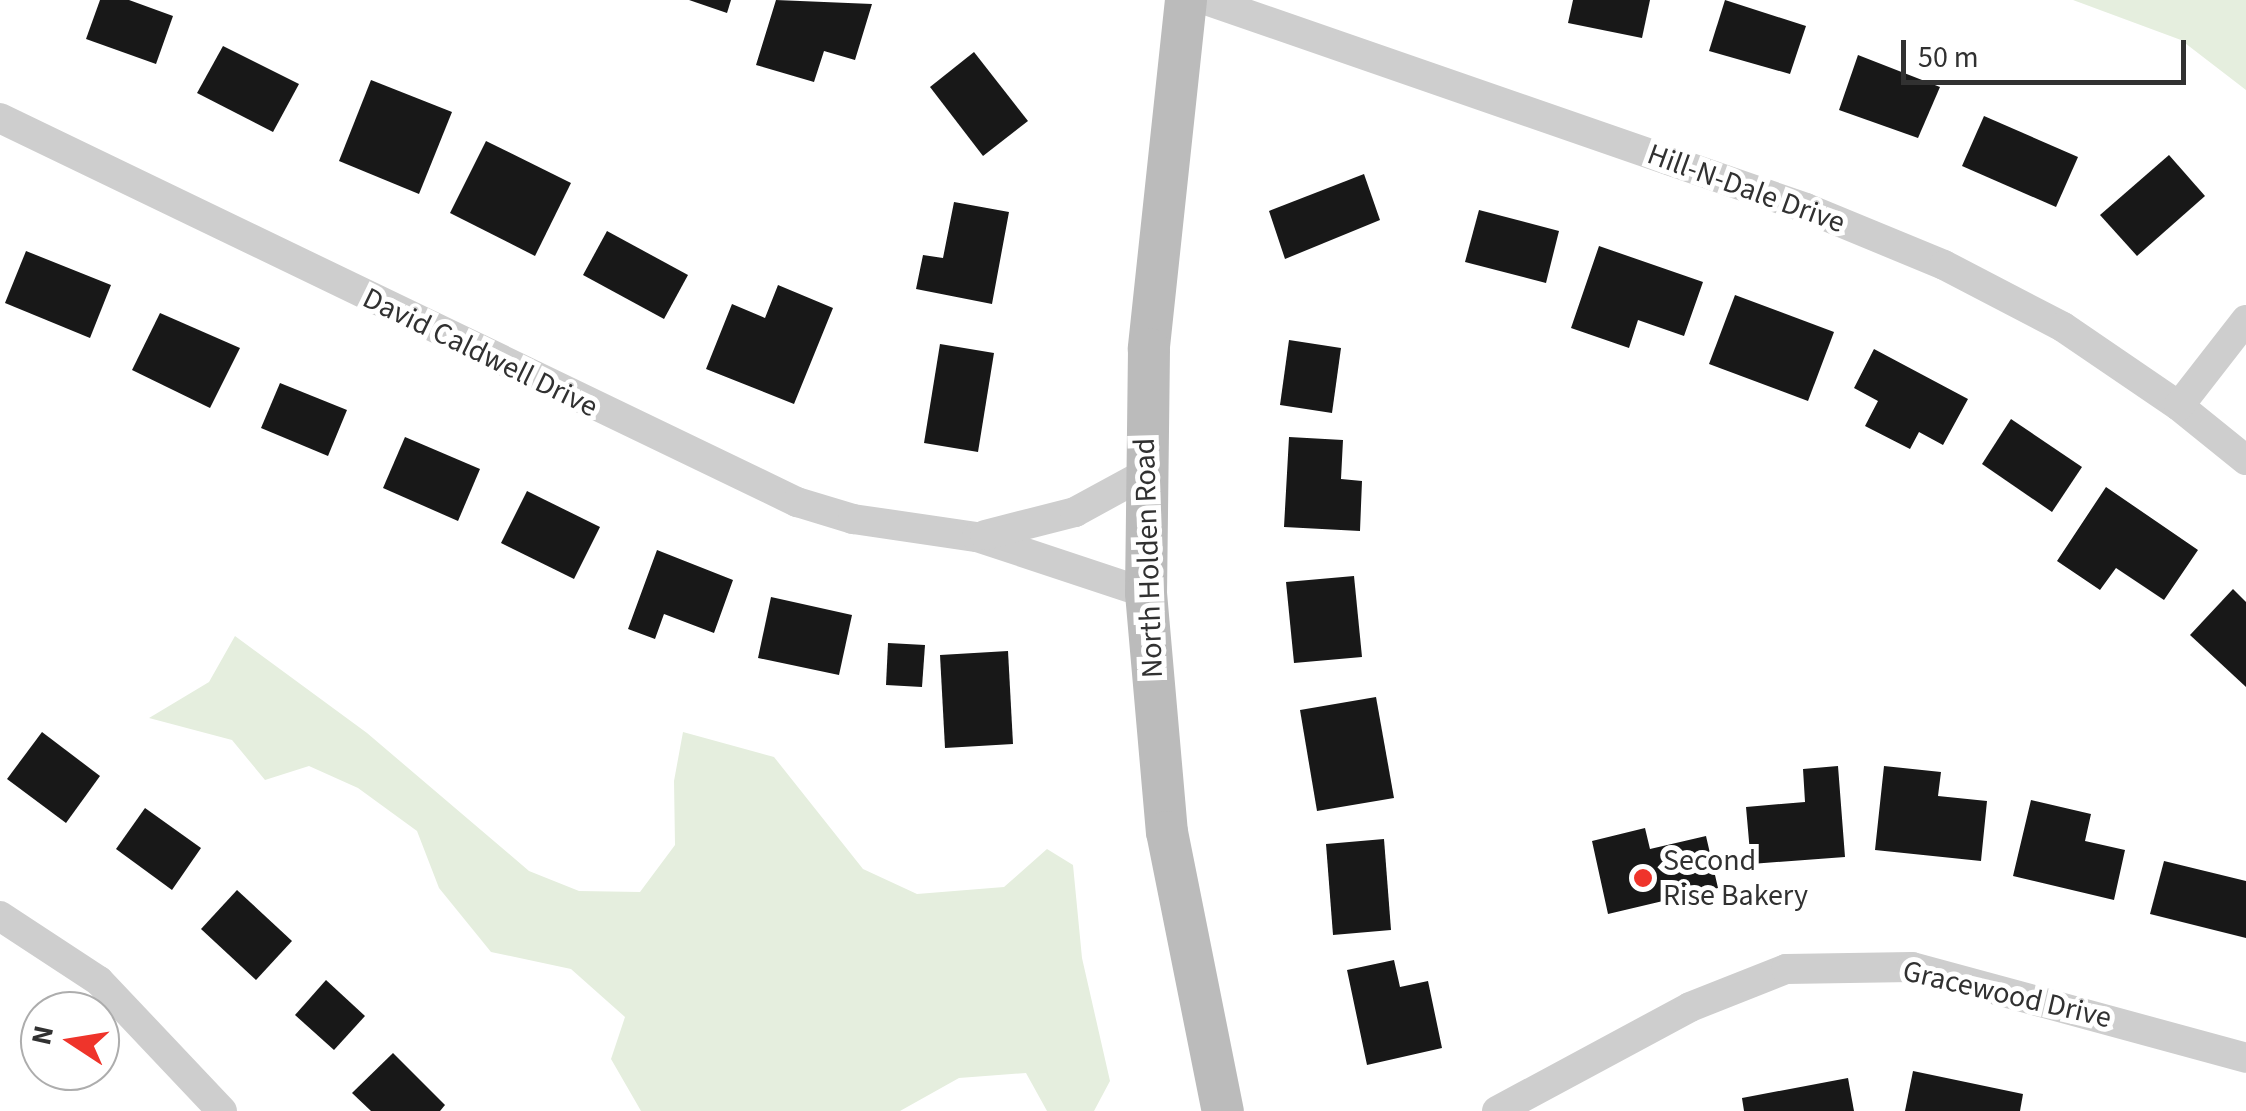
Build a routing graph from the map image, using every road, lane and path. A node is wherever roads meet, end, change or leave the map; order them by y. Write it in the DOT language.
graph roads {
  1 [pos="1186,0"];
  2 [pos="1206,0"];
  3 [pos="0,118"];
  4 [pos="2246,320"];
  5 [pos="2179,406"];
  6 [pos="2246,460"];
  7 [pos="1144,475"];
  8 [pos="977,536"];
  9 [pos="1146,594"];
  10 [pos="0,916"];
  11 [pos="2246,1058"];
  12 [pos="222,1111"];
  13 [pos="1224,1111"];
  14 [pos="1497,1111"];
  1 -- 7 [label="main road, North Holden Road"];
  2 -- 5 [label="street, Hill-N-Dale Drive"];
  3 -- 8 [label="street, David Caldwell Drive"];
  4 -- 5 [label="street"];
  5 -- 6 [label="street, Hill-N-Dale Drive"];
  7 -- 8 [label="street, David Caldwell Drive"];
  7 -- 9 [label="main road, North Holden Road"];
  8 -- 9 [label="street, David Caldwell Drive"];
  9 -- 13 [label="main road, North Holden Road"];
  10 -- 12 [label="street"];
  11 -- 14 [label="street, Gracewood Drive"];
}
